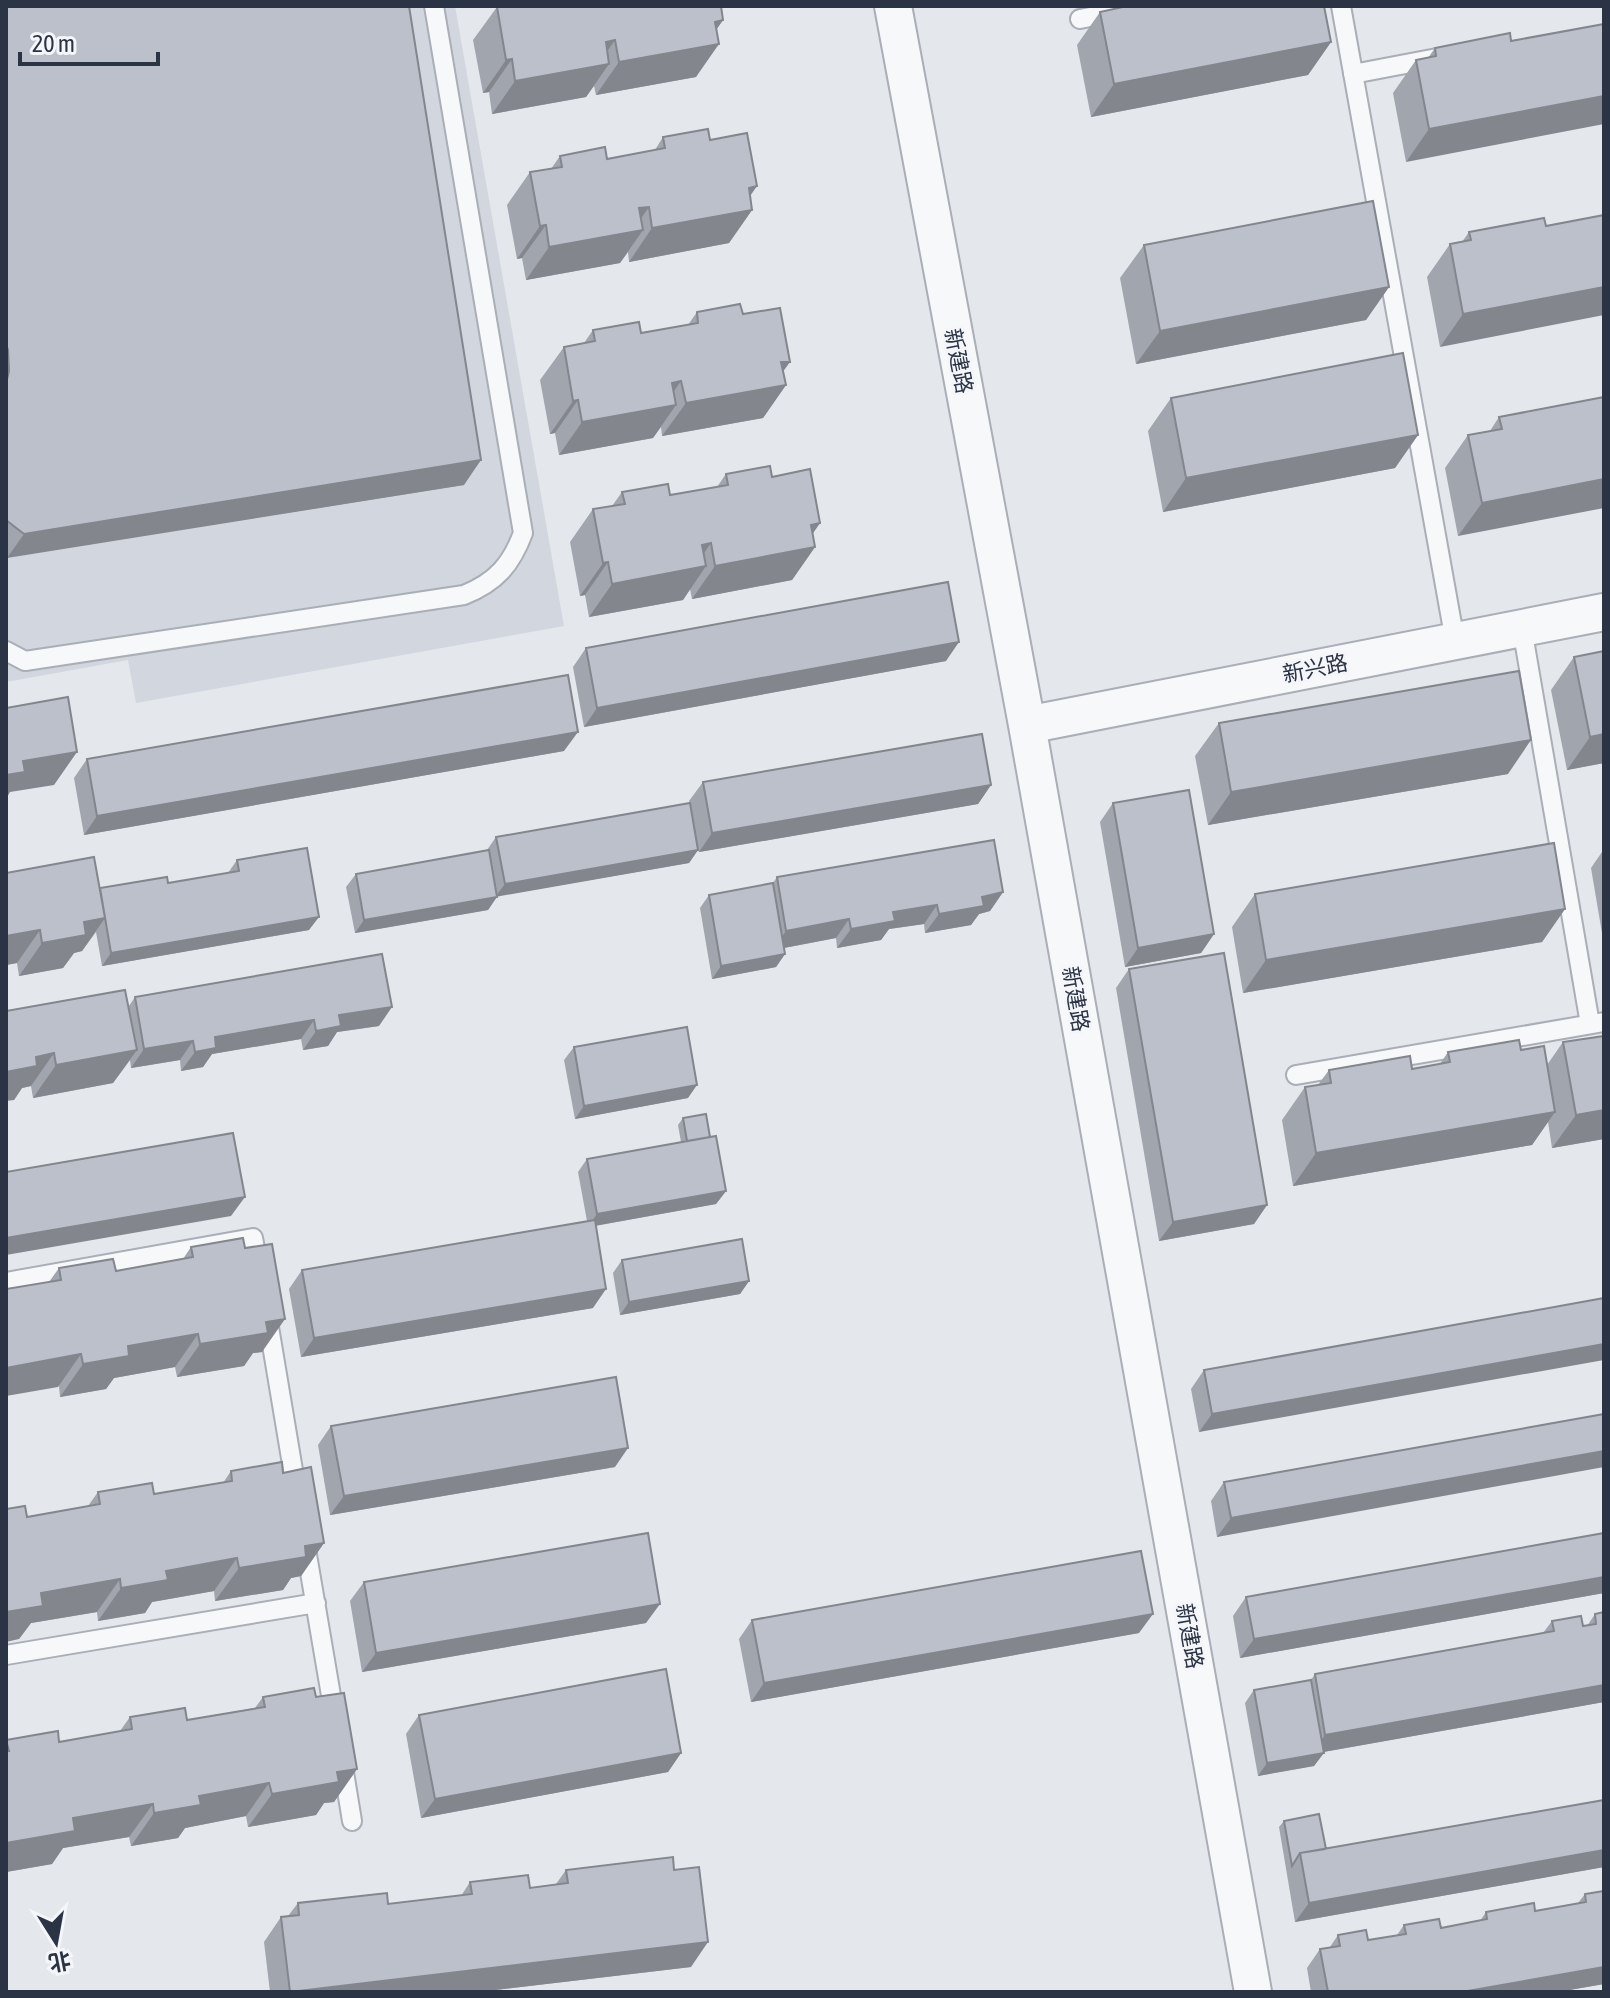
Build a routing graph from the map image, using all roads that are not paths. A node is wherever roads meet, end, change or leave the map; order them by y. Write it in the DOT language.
graph roads {
  1 [pos="434,6"];
  2 [pos="893,6"];
  3 [pos="1147,6"];
  4 [pos="1341,6"];
  5 [pos="1080,19"];
  6 [pos="1463,53"];
  7 [pos="1353,74"];
  8 [pos="1604,612"];
  9 [pos="1522,628"];
  10 [pos="1455,641"];
  11 [pos="6,651"];
  12 [pos="1027,725"];
  13 [pos="1597,1023"];
  14 [pos="1296,1075"];
  15 [pos="6,1282"];
  16 [pos="316,1603"];
  17 [pos="6,1655"];
  18 [pos="352,1821"];
  19 [pos="1253,1992"];
  1 -- 11 [label="lane"];
  2 -- 12 [label="street, 新建路"];
  3 -- 5 [label="lane"];
  4 -- 7 [label="lane"];
  6 -- 7 [label="lane"];
  7 -- 10 [label="lane"];
  8 -- 9 [label="street, 新兴路"];
  9 -- 10 [label="street, 新兴路"];
  9 -- 13 [label="lane"];
  10 -- 12 [label="street, 新兴路"];
  12 -- 19 [label="street, 新建路"];
  13 -- 14 [label="lane"];
  15 -- 16 [label="lane"];
  16 -- 17 [label="lane"];
  16 -- 18 [label="lane"];
}
